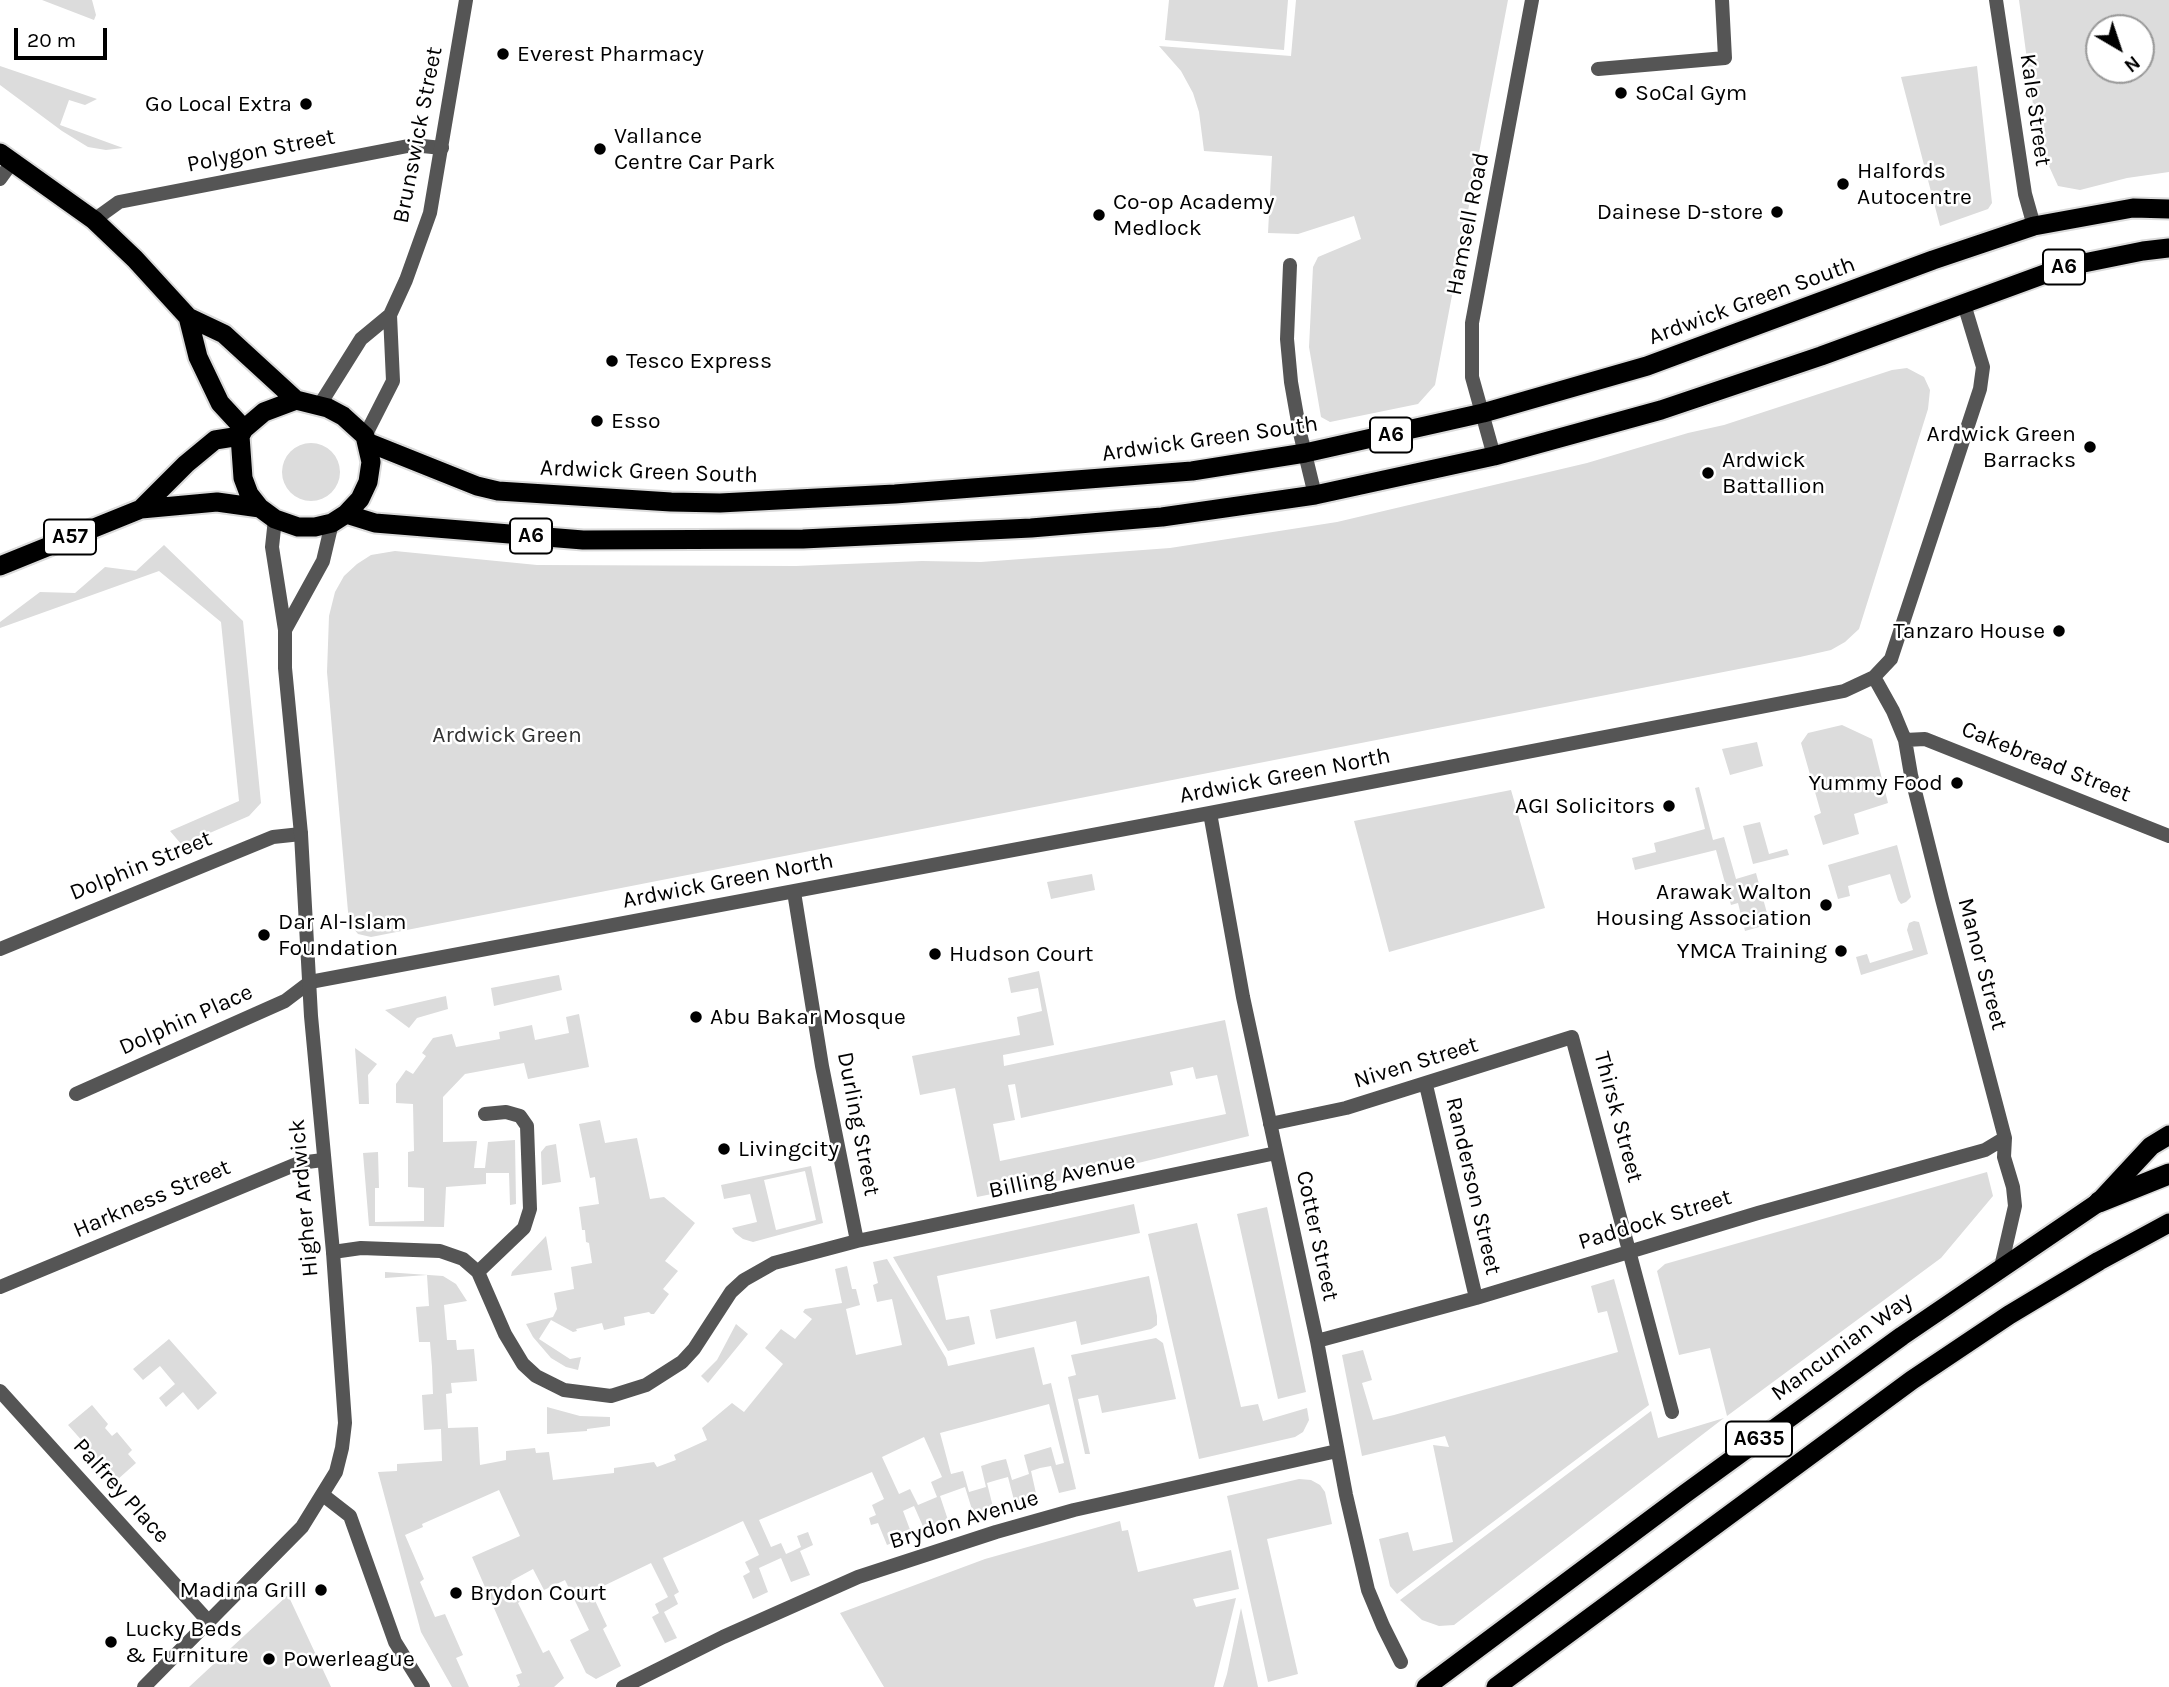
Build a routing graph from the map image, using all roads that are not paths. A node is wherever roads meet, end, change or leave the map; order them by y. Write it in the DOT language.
graph roads {
  1 [pos="466,0"];
  2 [pos="1532,0"];
  3 [pos="1722,0"];
  4 [pos="1996,0"];
  5 [pos="1598,69"];
  6 [pos="442,148"];
  7 [pos="7,157"];
  8 [pos="0,180"];
  9 [pos="2169,209"];
  10 [pos="93,220"];
  11 [pos="2034,226"];
  12 [pos="2169,248"];
  13 [pos="1290,265"];
  14 [pos="1964,303"];
  15 [pos="390,315"];
  16 [pos="188,317"];
  17 [pos="296,400"];
  18 [pos="319,406"];
  19 [pos="1483,413"];
  20 [pos="242,432"];
  21 [pos="366,439"];
  22 [pos="1305,453"];
  23 [pos="1494,456"];
  24 [pos="1315,495"];
  25 [pos="141,509"];
  26 [pos="267,514"];
  27 [pos="339,518"];
  28 [pos="0,566"];
  29 [pos="285,630"];
  30 [pos="1874,677"];
  31 [pos="1905,740"];
  32 [pos="1210,813"];
  33 [pos="301,834"];
  34 [pos="2169,836"];
  35 [pos="794,892"];
  36 [pos="0,949"];
  37 [pos="310,982"];
  38 [pos="1572,1037"];
  39 [pos="1426,1085"];
  40 [pos="76,1094"];
  41 [pos="485,1114"];
  42 [pos="1270,1124"];
  43 [pos="2169,1135"];
  44 [pos="2006,1138"];
  45 [pos="1276,1153"];
  46 [pos="323,1160"];
  47 [pos="2169,1174"];
  48 [pos="2099,1202"];
  49 [pos="2169,1223"];
  50 [pos="857,1241"];
  51 [pos="1631,1251"];
  52 [pos="333,1252"];
  53 [pos="2001,1267"];
  54 [pos="478,1272"];
  55 [pos="0,1287"];
  56 [pos="1476,1298"];
  57 [pos="1317,1341"];
  58 [pos="0,1391"];
  59 [pos="1672,1412"];
  60 [pos="1337,1451"];
  61 [pos="323,1495"];
  62 [pos="209,1622"];
  63 [pos="1401,1662"];
  64 [pos="144,1687"];
  65 [pos="423,1687"];
  66 [pos="623,1687"];
  67 [pos="1426,1687"];
  68 [pos="1496,1687"];
  1 -- 6 [label="street, Brunswick Street"];
  2 -- 19 [label="street, Hamsell Road"];
  3 -- 5 [label="street"];
  4 -- 11 [label="street, Kale Street"];
  6 -- 10 [label="street, Polygon Street"];
  6 -- 15 [label="street, Brunswick Street"];
  7 -- 8 [label="street"];
  7 -- 10 [label="highway, A6"];
  9 -- 11 [label="highway, A6"];
  10 -- 16 [label="highway, A6"];
  11 -- 19 [label="highway, Ardwick Green South / A6"];
  12 -- 14 [label="highway, A6"];
  13 -- 22 [label="street"];
  14 -- 23 [label="highway, A6"];
  14 -- 30 [label="street, Ardwick Green North"];
  15 -- 18 [label="street, Brunswick Street"];
  15 -- 21 [label="street, Brunswick Street"];
  16 -- 17 [label="highway, A6"];
  16 -- 20 [label="highway, A6"];
  17 -- 18 [label="highway, A6"];
  17 -- 20 [label="highway"];
  18 -- 21 [label="highway, A6"];
  19 -- 22 [label="highway, Ardwick Green South / A6"];
  19 -- 23 [label="street, Hamsell Road"];
  20 -- 25 [label="highway, A57"];
  20 -- 26 [label="highway"];
  21 -- 22 [label="highway, Ardwick Green South / A6"];
  21 -- 27 [label="highway"];
  22 -- 24 [label="street"];
  23 -- 24 [label="highway, A6"];
  24 -- 27 [label="highway, A6"];
  25 -- 26 [label="highway, A57"];
  25 -- 28 [label="highway, A57"];
  26 -- 27 [label="highway, A6"];
  26 -- 29 [label="street, Higher Ardwick"];
  27 -- 29 [label="street, Higher Ardwick"];
  29 -- 33 [label="street, Higher Ardwick"];
  30 -- 31 [label="street, Manor Street"];
  30 -- 32 [label="street, Ardwick Green North"];
  31 -- 34 [label="street, Cakebread Street"];
  31 -- 44 [label="street, Manor Street"];
  32 -- 35 [label="street, Ardwick Green North"];
  32 -- 42 [label="street, Cotter Street"];
  33 -- 36 [label="street, Dolphin Street"];
  33 -- 37 [label="street, Higher Ardwick"];
  35 -- 37 [label="street, Ardwick Green North"];
  35 -- 50 [label="street, Durling Street"];
  37 -- 40 [label="street, Dolphin Place"];
  37 -- 46 [label="street, Higher Ardwick"];
  38 -- 39 [label="street, Niven Street"];
  38 -- 51 [label="street, Thirsk Street"];
  39 -- 42 [label="street, Niven Street"];
  39 -- 56 [label="street, Randerson Street"];
  41 -- 54 [label="street"];
  42 -- 45 [label="street, Cotter Street"];
  43 -- 48 [label="highway, A635"];
  44 -- 51 [label="street, Paddock Street"];
  44 -- 53 [label="street, Manor Street"];
  45 -- 50 [label="street, Billing Avenue"];
  45 -- 57 [label="street, Cotter Street"];
  46 -- 52 [label="street, Higher Ardwick"];
  46 -- 55 [label="street, Harkness Street"];
  47 -- 48 [label="highway, Mancunian Way"];
  48 -- 53 [label="highway, Mancunian Way / A635"];
  49 -- 68 [label="highway, A635"];
  50 -- 54 [label="street, Billing Avenue"];
  51 -- 56 [label="street, Paddock Street"];
  51 -- 59 [label="street, Thirsk Street"];
  52 -- 54 [label="street"];
  52 -- 61 [label="street, Higher Ardwick"];
  53 -- 67 [label="highway, Mancunian Way / A635"];
  56 -- 57 [label="street, Paddock Street"];
  57 -- 60 [label="street, Cotter Street"];
  58 -- 62 [label="street, Palfrey Place"];
  60 -- 63 [label="street, Cotter Street"];
  60 -- 66 [label="street, Brydon Avenue"];
  61 -- 62 [label="street, Higher Ardwick"];
  61 -- 65 [label="street"];
  62 -- 64 [label="street, Higher Ardwick"];
}
